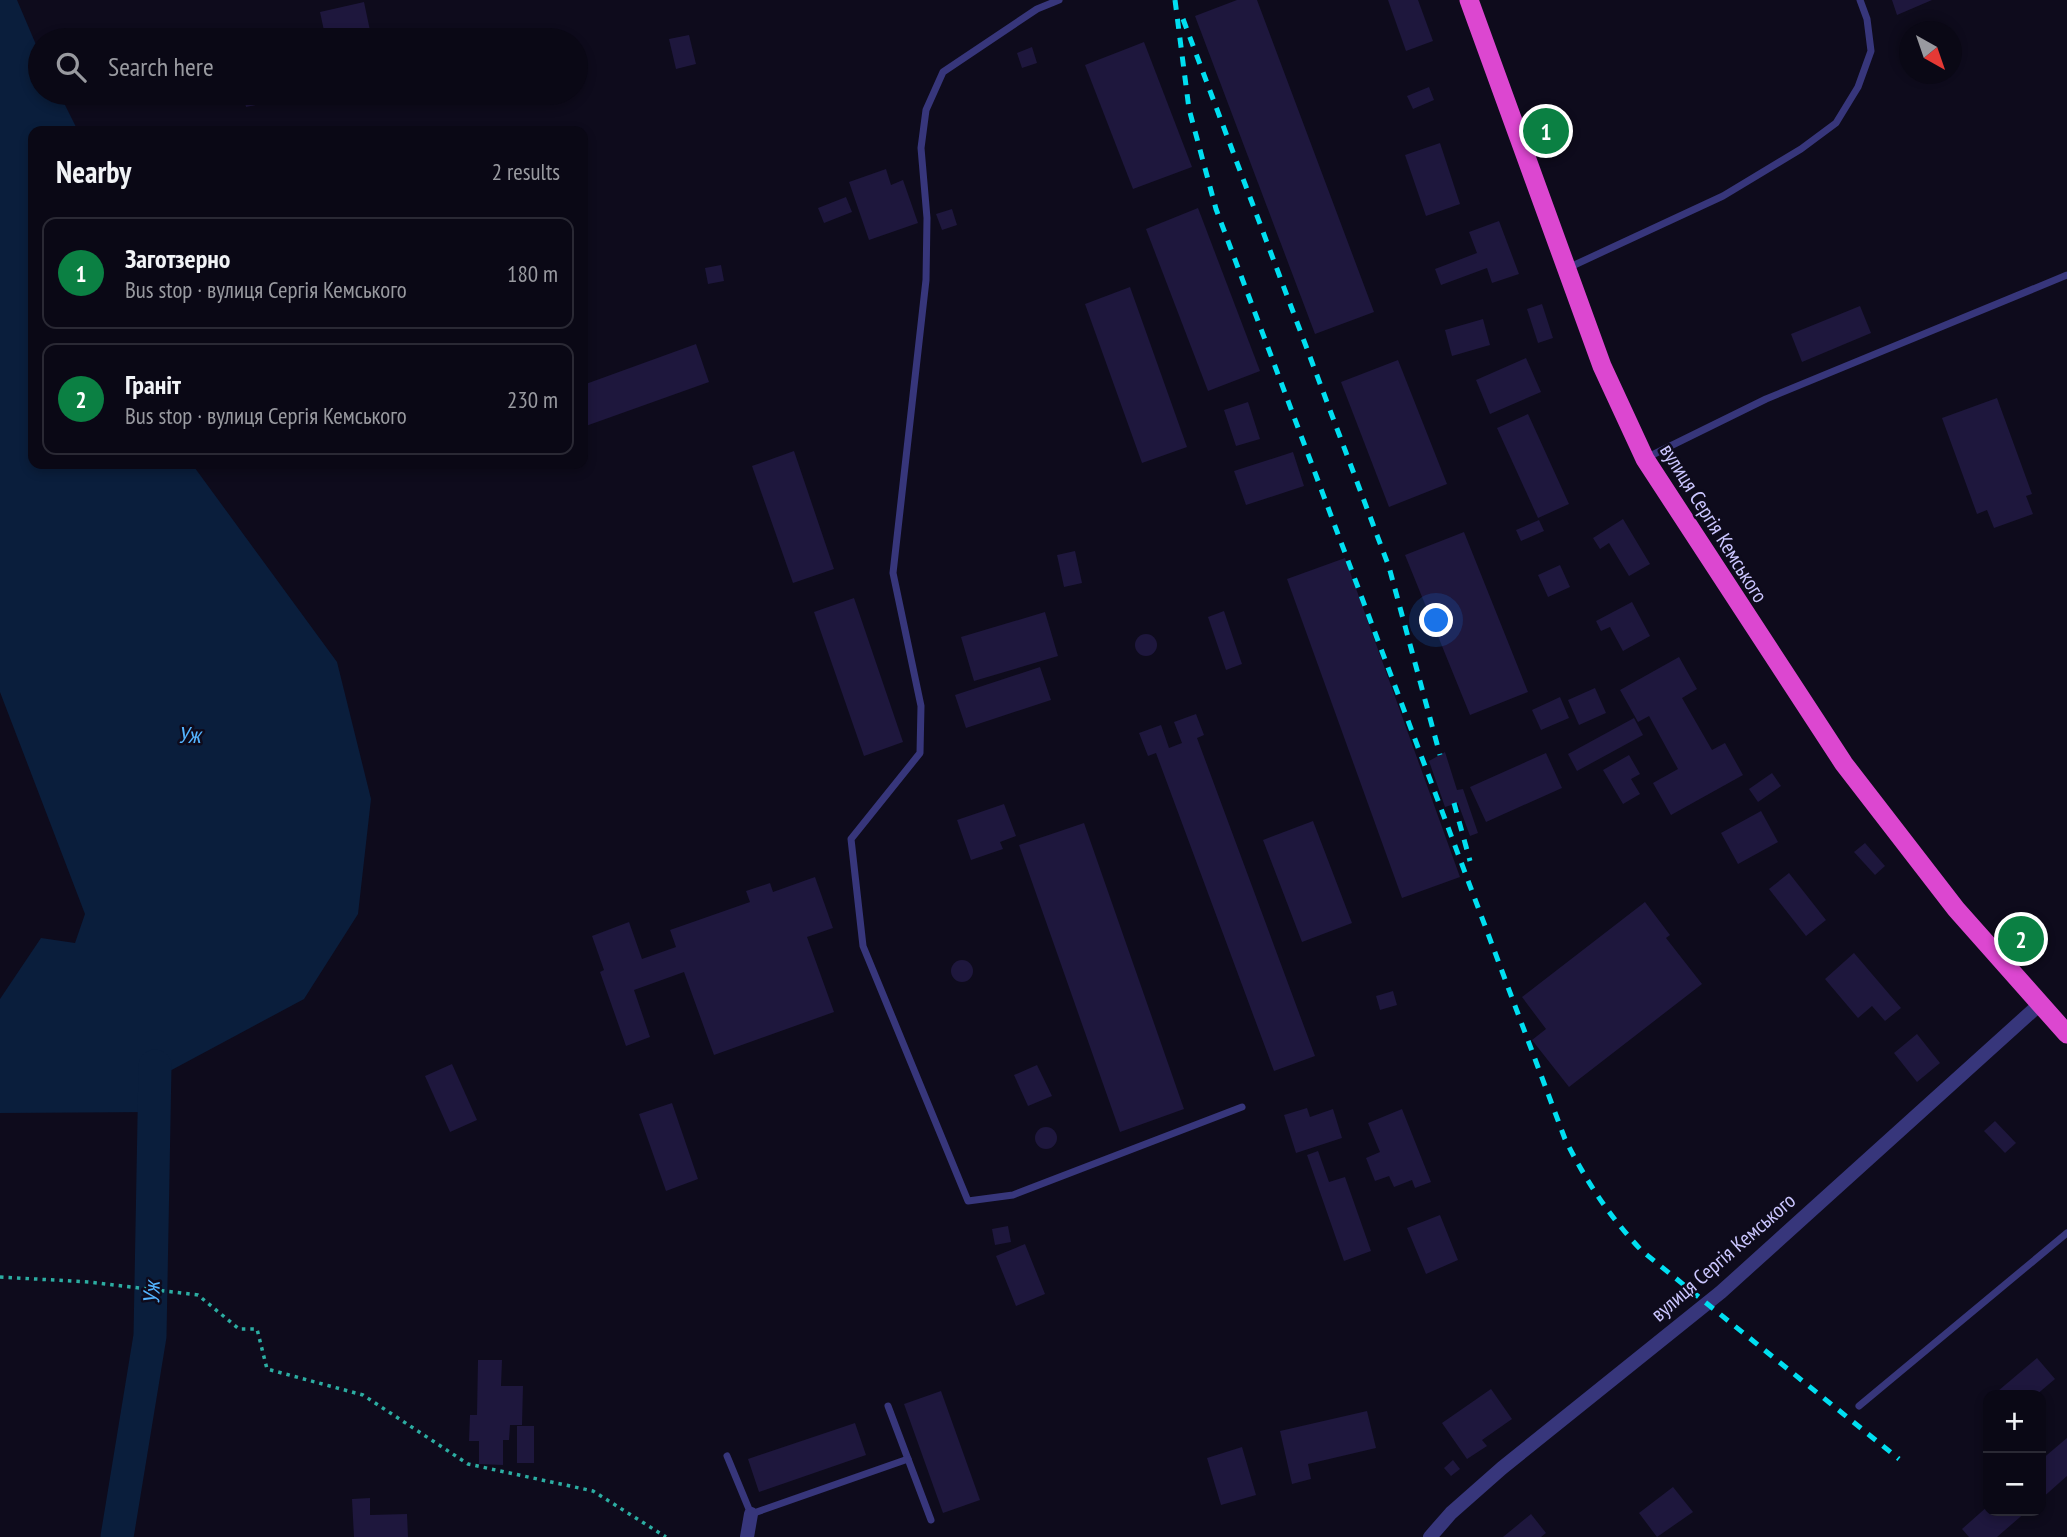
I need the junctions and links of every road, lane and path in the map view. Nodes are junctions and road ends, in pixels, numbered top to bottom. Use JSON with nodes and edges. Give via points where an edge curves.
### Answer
{"nodes":[{"id":1,"x":1059,"y":0,"type":"edge"},
{"id":2,"x":1469,"y":0,"type":"edge"},
{"id":3,"x":1860,"y":0,"type":"edge"},
{"id":4,"x":1568,"y":268,"type":"junction"},
{"id":5,"x":2067,"y":275,"type":"edge"},
{"id":6,"x":1645,"y":459,"type":"junction"},
{"id":7,"x":2040,"y":1004,"type":"junction"},
{"id":8,"x":2067,"y":1034,"type":"edge"},
{"id":9,"x":1242,"y":1107,"type":"dead end"},
{"id":10,"x":2067,"y":1233,"type":"edge"},
{"id":11,"x":0,"y":1277,"type":"edge"},
{"id":12,"x":888,"y":1406,"type":"dead end"},
{"id":13,"x":1858,"y":1406,"type":"dead end"},
{"id":14,"x":727,"y":1456,"type":"dead end"},
{"id":15,"x":908,"y":1459,"type":"junction"},
{"id":16,"x":751,"y":1514,"type":"junction"},
{"id":17,"x":931,"y":1520,"type":"dead end"},
{"id":18,"x":666,"y":1537,"type":"edge"},
{"id":19,"x":747,"y":1537,"type":"edge"},
{"id":20,"x":1430,"y":1537,"type":"edge"}],
"edges":[{"from":1,"to":9,"type":"lane","via":[[1037,9],[943,72],[926,110],[920,148],[927,218],[926,280],[893,573],[921,706],[920,753],[851,839],[863,946],[968,1201],[1013,1195]]},
{"from":2,"to":4,"type":"highway","name":"вулиця Сергія Кемського"},
{"from":3,"to":4,"type":"lane","via":[[1871,51],[1858,87],[1836,123],[1723,196]]},
{"from":4,"to":6,"type":"highway","name":"вулиця Сергія Кемського","via":[[1602,366]]},
{"from":5,"to":6,"type":"lane","via":[[1766,399]]},
{"from":6,"to":7,"type":"highway","name":"вулиця Сергія Кемського","via":[[1844,764],[1956,909]]},
{"from":7,"to":8,"type":"highway","name":"вулиця Сергія Кемського"},
{"from":7,"to":20,"type":"street","name":"вулиця Сергія Кемського","via":[[1721,1292],[1502,1468]]},
{"from":10,"to":13,"type":"lane"},
{"from":11,"to":18,"type":"path","via":[[198,1295],[239,1329],[257,1329],[267,1369],[363,1395],[468,1464],[593,1491]]},
{"from":12,"to":15,"type":"lane"},
{"from":14,"to":16,"type":"lane"},
{"from":15,"to":16,"type":"lane"},
{"from":15,"to":17,"type":"lane"},
{"from":16,"to":19,"type":"street"}]}
